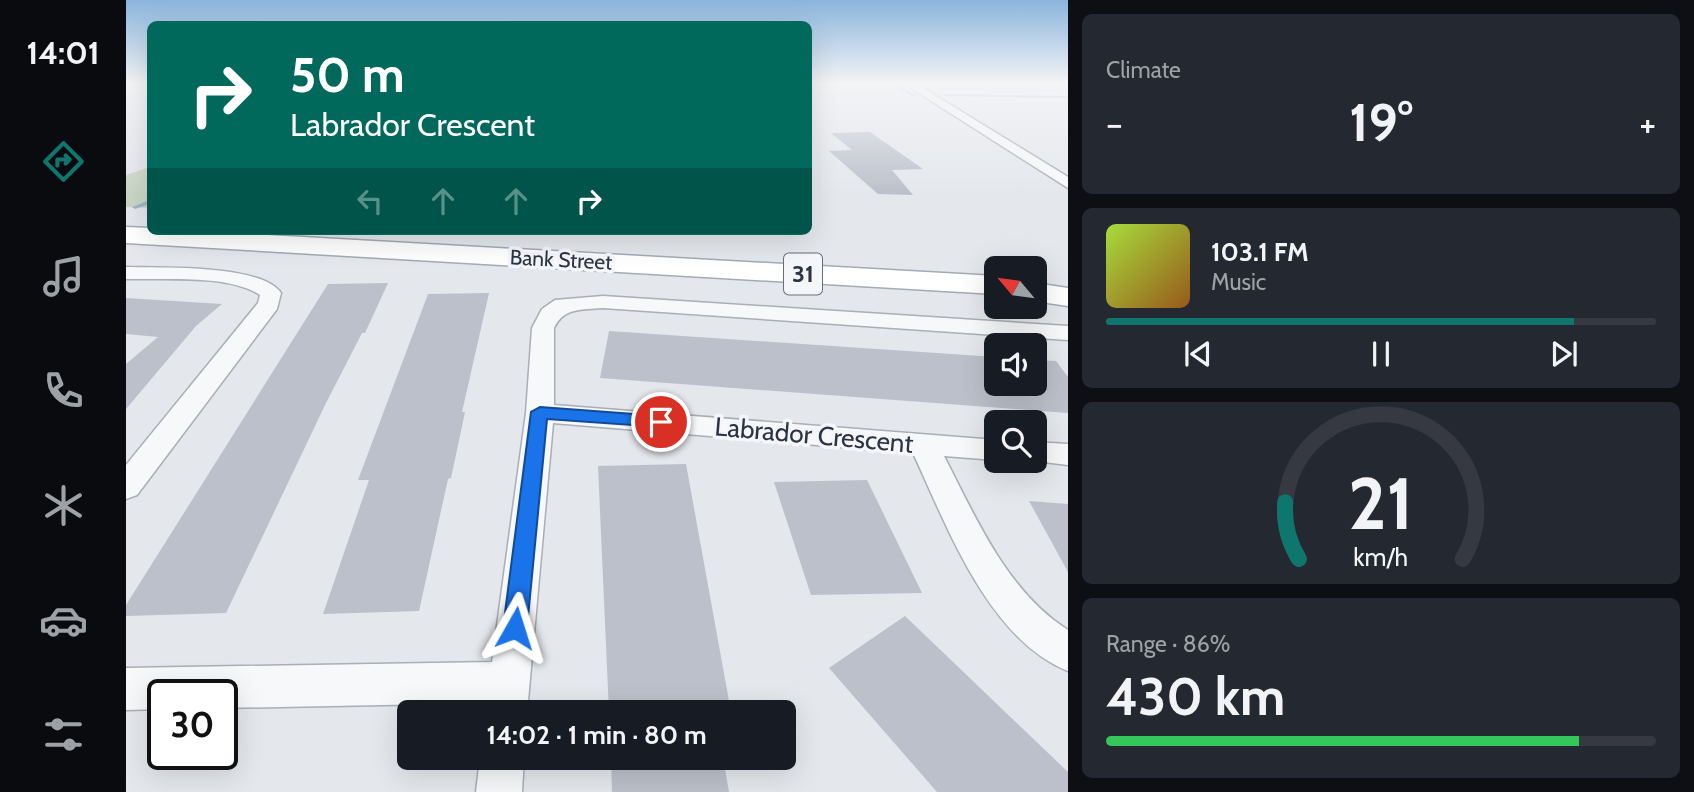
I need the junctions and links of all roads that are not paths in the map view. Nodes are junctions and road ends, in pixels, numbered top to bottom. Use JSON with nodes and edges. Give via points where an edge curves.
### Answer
{"nodes":[{"id":1,"x":967,"y":120,"type":"edge"},
{"id":2,"x":1068,"y":184,"type":"edge"},
{"id":3,"x":126,"y":223,"type":"edge"},
{"id":4,"x":147,"y":224,"type":"edge"},
{"id":5,"x":126,"y":235,"type":"edge"},
{"id":6,"x":361,"y":235,"type":"edge"},
{"id":7,"x":984,"y":267,"type":"edge"},
{"id":8,"x":1047,"y":270,"type":"edge"},
{"id":9,"x":1068,"y":271,"type":"edge"},
{"id":10,"x":126,"y":273,"type":"edge"},
{"id":11,"x":984,"y":284,"type":"edge"},
{"id":12,"x":1047,"y":289,"type":"edge"},
{"id":13,"x":1068,"y":289,"type":"edge"},
{"id":14,"x":1047,"y":292,"type":"edge"},
{"id":15,"x":1068,"y":298,"type":"edge"},
{"id":16,"x":1068,"y":333,"type":"edge"},
{"id":17,"x":540,"y":412,"type":"junction"},
{"id":18,"x":922,"y":444,"type":"junction"},
{"id":19,"x":984,"y":449,"type":"edge"},
{"id":20,"x":1047,"y":453,"type":"edge"},
{"id":21,"x":1068,"y":455,"type":"edge"},
{"id":22,"x":126,"y":487,"type":"edge"},
{"id":23,"x":1068,"y":652,"type":"edge"},
{"id":24,"x":126,"y":689,"type":"edge"},
{"id":25,"x":507,"y":697,"type":"edge"},
{"id":26,"x":501,"y":770,"type":"edge"},
{"id":27,"x":499,"y":792,"type":"edge"}],
"edges":[{"from":1,"to":2,"type":"street"},
{"from":3,"to":4,"type":"main road"},
{"from":5,"to":11,"type":"main road","name":"Bank Street","number":"31"},
{"from":6,"to":7,"type":"main road","name":"Bank Street","number":"31"},
{"from":8,"to":9,"type":"main road"},
{"from":10,"to":22,"type":"street","via":[[240,279],[271,293],[269,304]]},
{"from":12,"to":13,"type":"main road"},
{"from":14,"to":15,"type":"main road"},
{"from":16,"to":17,"type":"street","via":[[581,302],[563,305],[550,314],[543,328]]},
{"from":17,"to":18,"type":"street","name":"Labrador Crescent"},
{"from":17,"to":25,"type":"street"},
{"from":18,"to":19,"type":"street","name":"Labrador Crescent"},
{"from":18,"to":23,"type":"street","via":[[1011,604],[1048,642]]},
{"from":20,"to":21,"type":"street"},
{"from":24,"to":25,"type":"street"},
{"from":26,"to":27,"type":"street"}]}
